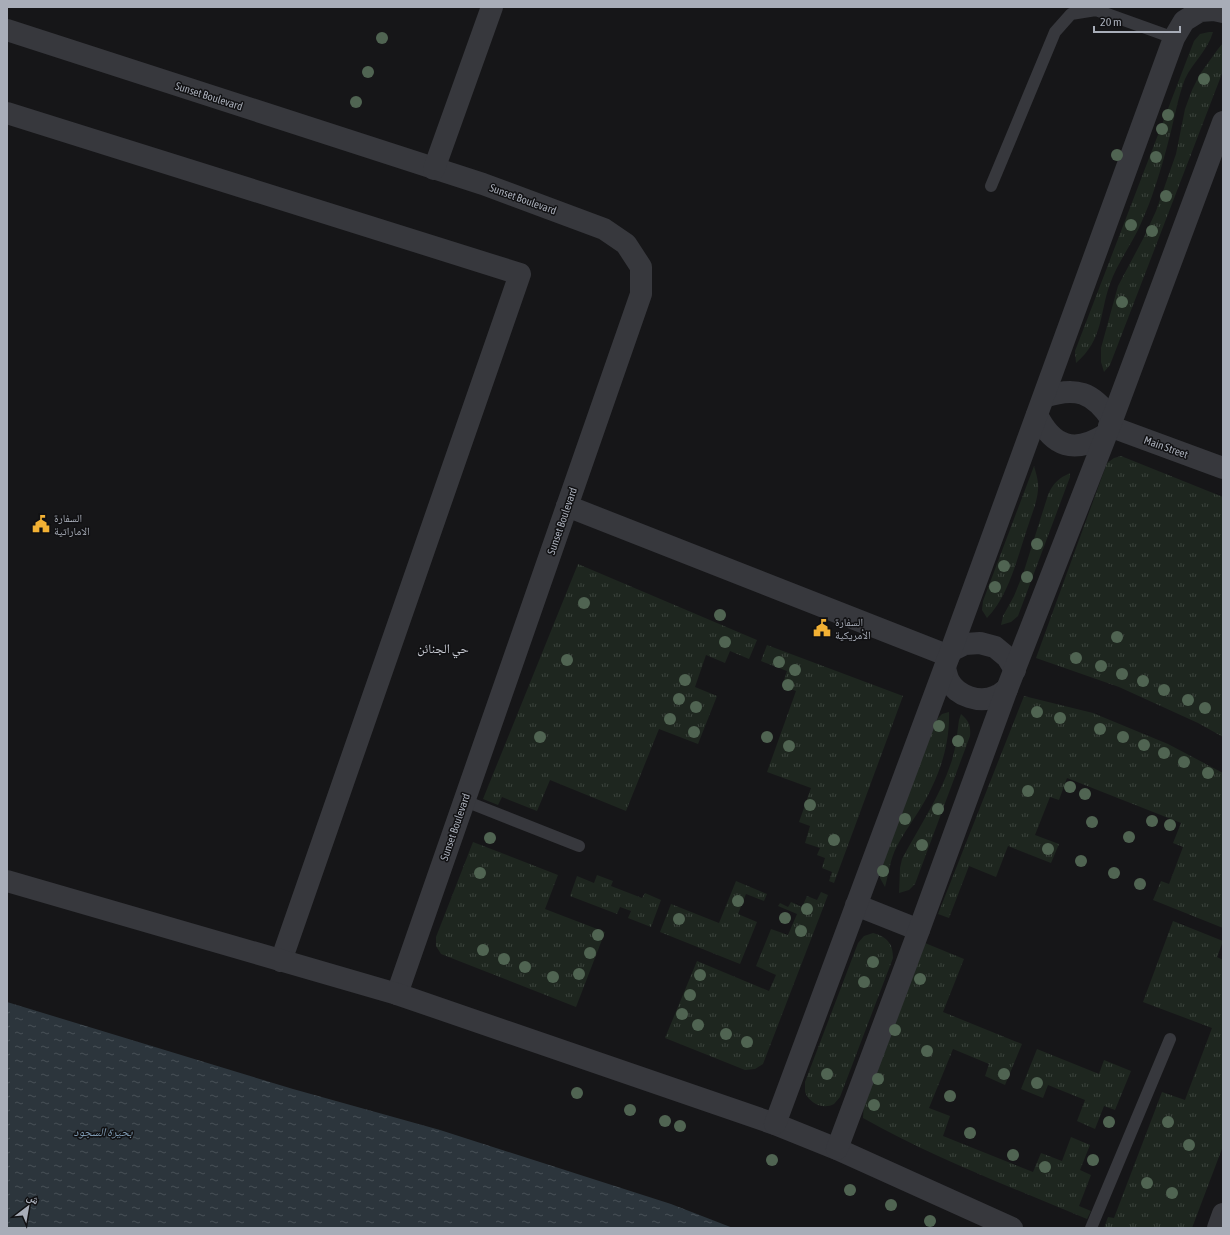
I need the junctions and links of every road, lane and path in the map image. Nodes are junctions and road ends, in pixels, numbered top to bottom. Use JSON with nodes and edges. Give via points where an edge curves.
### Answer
{"nodes":[{"id":1,"x":492,"y":7,"type":"edge"},
{"id":2,"x":1223,"y":12,"type":"edge"},
{"id":3,"x":7,"y":30,"type":"edge"},
{"id":4,"x":1174,"y":38,"type":"junction"},
{"id":5,"x":7,"y":113,"type":"edge"},
{"id":6,"x":1223,"y":122,"type":"edge"},
{"id":7,"x":434,"y":169,"type":"junction"},
{"id":8,"x":991,"y":186,"type":"dead end"},
{"id":9,"x":1041,"y":406,"type":"junction"},
{"id":10,"x":1108,"y":427,"type":"junction"},
{"id":11,"x":1223,"y":468,"type":"edge"},
{"id":12,"x":567,"y":506,"type":"junction"},
{"id":13,"x":948,"y":658,"type":"junction"},
{"id":14,"x":1011,"y":679,"type":"junction"},
{"id":15,"x":465,"y":800,"type":"junction"},
{"id":16,"x":580,"y":846,"type":"dead end"},
{"id":17,"x":7,"y":881,"type":"edge"},
{"id":18,"x":856,"y":905,"type":"junction"},
{"id":19,"x":919,"y":930,"type":"junction"},
{"id":20,"x":281,"y":961,"type":"junction"},
{"id":21,"x":397,"y":994,"type":"junction"},
{"id":22,"x":1170,"y":1039,"type":"dead end"},
{"id":23,"x":775,"y":1124,"type":"junction"},
{"id":24,"x":837,"y":1150,"type":"junction"},
{"id":25,"x":1223,"y":1214,"type":"edge"},
{"id":26,"x":1012,"y":1228,"type":"edge"},
{"id":27,"x":1091,"y":1228,"type":"edge"},
{"id":28,"x":1218,"y":1228,"type":"edge"}],
"edges":[{"from":1,"to":7,"type":"street"},
{"from":2,"to":4,"type":"street","via":[[1200,11],[1184,21]]},
{"from":3,"to":7,"type":"street","name":"Sunset Boulevard"},
{"from":4,"to":8,"type":"lane","via":[[1096,10],[1072,14],[1055,32]]},
{"from":4,"to":9,"type":"street"},
{"from":5,"to":20,"type":"street","via":[[520,274]]},
{"from":6,"to":10,"type":"street"},
{"from":7,"to":12,"type":"street","name":"Sunset Boulevard","via":[[483,184],[604,229],[626,244],[641,267],[642,294]]},
{"from":9,"to":10,"type":"street","via":[[1058,392],[1075,392],[1090,397],[1103,408]]},
{"from":9,"to":10,"type":"street","via":[[1043,426],[1052,438],[1065,444],[1080,446],[1094,442]]},
{"from":9,"to":13,"type":"street"},
{"from":10,"to":11,"type":"street","name":"Main Street"},
{"from":10,"to":14,"type":"street"},
{"from":12,"to":13,"type":"street"},
{"from":12,"to":15,"type":"street","name":"Sunset Boulevard"},
{"from":13,"to":14,"type":"street","via":[[965,644],[980,643],[995,647],[1007,657]]},
{"from":13,"to":14,"type":"street","via":[[949,681],[957,691],[969,698],[983,700],[996,697]]},
{"from":13,"to":18,"type":"street"},
{"from":14,"to":19,"type":"street"},
{"from":15,"to":16,"type":"lane"},
{"from":15,"to":21,"type":"street","name":"Sunset Boulevard"},
{"from":17,"to":20,"type":"street"},
{"from":18,"to":19,"type":"street"},
{"from":18,"to":23,"type":"street"},
{"from":19,"to":24,"type":"street"},
{"from":20,"to":21,"type":"street"},
{"from":21,"to":23,"type":"street"},
{"from":22,"to":27,"type":"lane"},
{"from":23,"to":24,"type":"street"},
{"from":24,"to":26,"type":"street"},
{"from":25,"to":28,"type":"street"}]}
